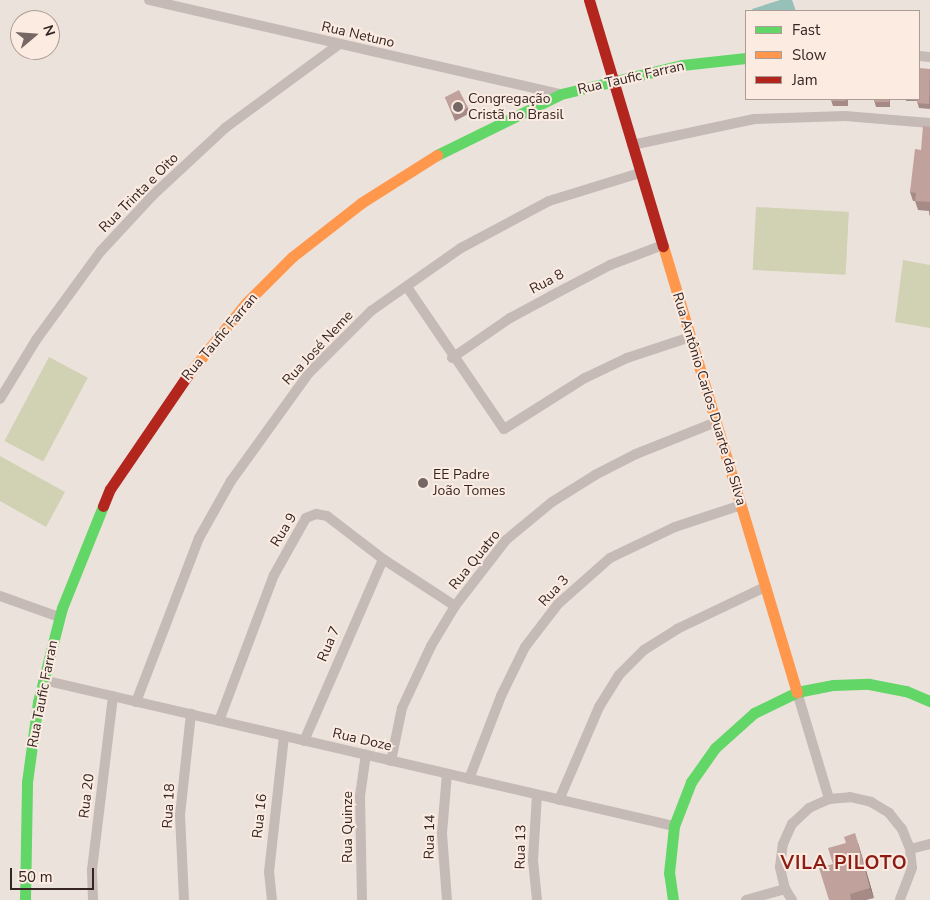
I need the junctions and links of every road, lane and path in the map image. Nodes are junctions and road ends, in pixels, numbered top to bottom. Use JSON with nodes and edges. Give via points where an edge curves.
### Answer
{"nodes":[{"id":1,"x":149,"y":0,"type":"edge"},
{"id":2,"x":589,"y":0,"type":"edge"},
{"id":3,"x":338,"y":44,"type":"junction"},
{"id":4,"x":745,"y":58,"type":"edge"},
{"id":5,"x":614,"y":82,"type":"junction"},
{"id":6,"x":561,"y":94,"type":"junction"},
{"id":7,"x":930,"y":123,"type":"edge"},
{"id":8,"x":632,"y":145,"type":"junction"},
{"id":9,"x":640,"y":173,"type":"junction"},
{"id":10,"x":663,"y":245,"type":"junction"},
{"id":11,"x":407,"y":286,"type":"junction"},
{"id":12,"x":690,"y":337,"type":"junction"},
{"id":13,"x":452,"y":358,"type":"junction"},
{"id":14,"x":0,"y":399,"type":"edge"},
{"id":15,"x":716,"y":422,"type":"junction"},
{"id":16,"x":741,"y":504,"type":"junction"},
{"id":17,"x":383,"y":559,"type":"junction"},
{"id":18,"x":765,"y":587,"type":"junction"},
{"id":19,"x":0,"y":596,"type":"edge"},
{"id":20,"x":455,"y":606,"type":"junction"},
{"id":21,"x":59,"y":617,"type":"junction"},
{"id":22,"x":42,"y":680,"type":"junction"},
{"id":23,"x":796,"y":692,"type":"junction"},
{"id":24,"x":112,"y":696,"type":"junction"},
{"id":25,"x":930,"y":701,"type":"edge"},
{"id":26,"x":136,"y":702,"type":"junction"},
{"id":27,"x":191,"y":714,"type":"junction"},
{"id":28,"x":219,"y":721,"type":"junction"},
{"id":29,"x":284,"y":736,"type":"junction"},
{"id":30,"x":304,"y":741,"type":"junction"},
{"id":31,"x":366,"y":754,"type":"junction"},
{"id":32,"x":391,"y":761,"type":"junction"},
{"id":33,"x":447,"y":774,"type":"junction"},
{"id":34,"x":469,"y":779,"type":"junction"},
{"id":35,"x":537,"y":794,"type":"junction"},
{"id":36,"x":829,"y":799,"type":"junction"},
{"id":37,"x":559,"y":800,"type":"junction"},
{"id":38,"x":674,"y":826,"type":"junction"},
{"id":39,"x":930,"y":844,"type":"edge"},
{"id":40,"x":910,"y":849,"type":"junction"},
{"id":41,"x":785,"y":889,"type":"junction"},
{"id":42,"x":25,"y":900,"type":"edge"},
{"id":43,"x":93,"y":900,"type":"edge"},
{"id":44,"x":184,"y":900,"type":"edge"},
{"id":45,"x":272,"y":900,"type":"edge"},
{"id":46,"x":362,"y":900,"type":"edge"},
{"id":47,"x":447,"y":900,"type":"edge"},
{"id":48,"x":537,"y":900,"type":"edge"},
{"id":49,"x":673,"y":900,"type":"edge"},
{"id":50,"x":746,"y":900,"type":"edge"},
{"id":51,"x":792,"y":900,"type":"edge"},
{"id":52,"x":900,"y":900,"type":"edge"}],
"edges":[{"from":1,"to":3,"type":"street","name":"Rua Netuno"},
{"from":2,"to":5,"type":"street","name":"Rua Antônio Carlos Duarte da Silva"},
{"from":3,"to":6,"type":"street","name":"Rua Netuno"},
{"from":3,"to":14,"type":"street","name":"Rua Trinta e Oito","via":[[225,128],[153,195],[101,251],[36,340]]},
{"from":4,"to":5,"type":"street","name":"Rua Taufic Farran","via":[[682,65]]},
{"from":5,"to":6,"type":"street","name":"Rua Taufic Farran"},
{"from":5,"to":8,"type":"street","name":"Rua Antônio Carlos Duarte da Silva"},
{"from":6,"to":21,"type":"street","name":"Rua Taufic Farran","via":[[422,162],[361,203],[292,257],[246,303],[200,358],[110,489]]},
{"from":7,"to":8,"type":"street","via":[[845,116],[754,119]]},
{"from":8,"to":9,"type":"street","name":"Rua Antônio Carlos Duarte da Silva"},
{"from":9,"to":10,"type":"street","name":"Rua Antônio Carlos Duarte da Silva"},
{"from":9,"to":11,"type":"street","name":"Rua José Neme","via":[[549,201],[461,248]]},
{"from":10,"to":12,"type":"street","name":"Rua Antônio Carlos Duarte da Silva"},
{"from":10,"to":13,"type":"street","name":"Rua 8","via":[[610,265],[551,296],[510,318]]},
{"from":11,"to":13,"type":"street"},
{"from":11,"to":26,"type":"street","name":"Rua José Neme","via":[[371,311],[309,373],[231,481],[199,538]]},
{"from":12,"to":13,"type":"street","via":[[628,358],[584,378],[504,430]]},
{"from":12,"to":15,"type":"street","name":"Rua Antônio Carlos Duarte da Silva"},
{"from":15,"to":16,"type":"street","name":"Rua Antônio Carlos Duarte da Silva"},
{"from":15,"to":20,"type":"street","name":"Rua Quatro","via":[[636,454],[552,502],[506,540]]},
{"from":16,"to":18,"type":"street","name":"Rua Antônio Carlos Duarte da Silva"},
{"from":16,"to":34,"type":"street","name":"Rua 3","via":[[675,527],[610,558],[558,604],[525,647],[501,696]]},
{"from":17,"to":20,"type":"street","name":"Rua 9"},
{"from":17,"to":28,"type":"street","name":"Rua 9","via":[[327,516],[316,514],[306,518],[274,575]]},
{"from":17,"to":30,"type":"street","name":"Rua 7"},
{"from":18,"to":23,"type":"street","name":"Rua Antônio Carlos Duarte da Silva"},
{"from":18,"to":37,"type":"street","via":[[677,629],[644,650],[619,675],[595,715]]},
{"from":19,"to":21,"type":"street"},
{"from":20,"to":32,"type":"street","name":"Rua Quatro","via":[[402,708]]},
{"from":21,"to":22,"type":"street","name":"Rua Taufic Farran"},
{"from":22,"to":24,"type":"street","name":"Rua Doze"},
{"from":22,"to":42,"type":"street","name":"Rua Taufic Farran","via":[[27,782]]},
{"from":23,"to":25,"type":"street","via":[[833,684],[870,684],[906,691]]},
{"from":23,"to":36,"type":"street","name":"Rua Antônio Carlos Duarte da Silva"},
{"from":23,"to":38,"type":"street","via":[[754,713],[714,748],[691,782]]},
{"from":24,"to":26,"type":"street","name":"Rua Doze"},
{"from":24,"to":43,"type":"street","name":"Rua 20","via":[[92,870]]},
{"from":26,"to":27,"type":"street","name":"Rua Doze"},
{"from":27,"to":28,"type":"street","name":"Rua Doze"},
{"from":27,"to":44,"type":"street","name":"Rua 18","via":[[180,815]]},
{"from":28,"to":29,"type":"street","name":"Rua Doze"},
{"from":29,"to":30,"type":"street","name":"Rua Doze"},
{"from":29,"to":45,"type":"street","name":"Rua 16","via":[[269,872]]},
{"from":30,"to":31,"type":"street","name":"Rua Doze"},
{"from":31,"to":32,"type":"street","name":"Rua Doze"},
{"from":31,"to":46,"type":"street","name":"Rua Quinze","via":[[360,796]]},
{"from":32,"to":33,"type":"street","name":"Rua Doze"},
{"from":33,"to":34,"type":"street","name":"Rua Doze"},
{"from":33,"to":47,"type":"street","name":"Rua 14","via":[[442,833]]},
{"from":34,"to":35,"type":"street","name":"Rua Doze"},
{"from":35,"to":37,"type":"street","name":"Rua Doze"},
{"from":35,"to":48,"type":"street","name":"Rua 13","via":[[533,860]]},
{"from":36,"to":40,"type":"street","via":[[850,797],[871,802],[889,813],[902,829]]},
{"from":36,"to":41,"type":"street","via":[[808,808],[782,844],[780,867]]},
{"from":37,"to":38,"type":"street","name":"Rua Doze"},
{"from":38,"to":49,"type":"street","via":[[669,873]]},
{"from":39,"to":40,"type":"street"},
{"from":40,"to":52,"type":"street","via":[[912,868]]},
{"from":41,"to":50,"type":"street"},
{"from":41,"to":51,"type":"street"}]}
